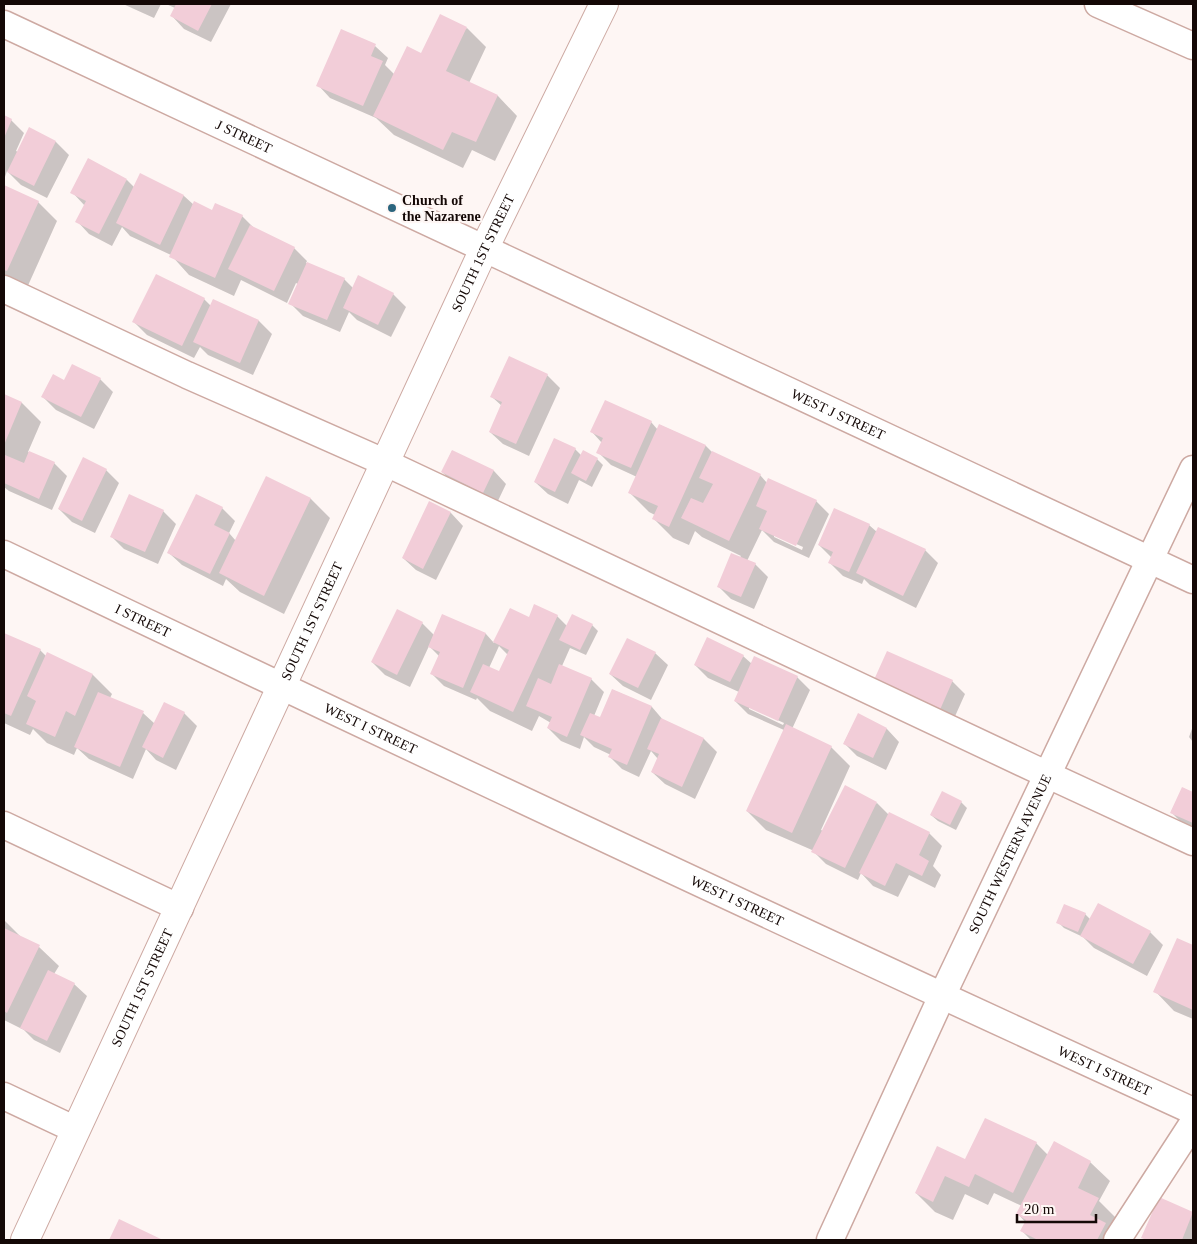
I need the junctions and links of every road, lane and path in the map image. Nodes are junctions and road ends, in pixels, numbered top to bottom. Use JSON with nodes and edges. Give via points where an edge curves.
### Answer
{"nodes":[{"id":1,"x":604,"y":4,"type":"edge"},
{"id":2,"x":1098,"y":4,"type":"edge"},
{"id":3,"x":4,"y":24,"type":"edge"},
{"id":4,"x":1193,"y":46,"type":"edge"},
{"id":5,"x":484,"y":249,"type":"junction"},
{"id":6,"x":4,"y":289,"type":"edge"},
{"id":7,"x":386,"y":463,"type":"junction"},
{"id":8,"x":1193,"y":469,"type":"edge"},
{"id":9,"x":4,"y":554,"type":"edge"},
{"id":10,"x":1150,"y":560,"type":"junction"},
{"id":11,"x":1193,"y":580,"type":"edge"},
{"id":12,"x":282,"y":688,"type":"junction"},
{"id":13,"x":1048,"y":775,"type":"junction"},
{"id":14,"x":4,"y":825,"type":"edge"},
{"id":15,"x":1193,"y":842,"type":"edge"},
{"id":16,"x":180,"y":908,"type":"junction"},
{"id":17,"x":942,"y":996,"type":"junction"},
{"id":18,"x":4,"y":1096,"type":"edge"},
{"id":19,"x":1193,"y":1111,"type":"edge"},
{"id":20,"x":1193,"y":1123,"type":"edge"},
{"id":21,"x":76,"y":1130,"type":"junction"},
{"id":22,"x":25,"y":1240,"type":"edge"},
{"id":23,"x":830,"y":1240,"type":"edge"},
{"id":24,"x":1117,"y":1240,"type":"edge"}],
"edges":[{"from":1,"to":5,"type":"highway","name":"SOUTH 1ST STREET"},
{"from":2,"to":4,"type":"street"},
{"from":3,"to":5,"type":"street","name":"J STREET"},
{"from":5,"to":7,"type":"highway","name":"SOUTH 1ST STREET"},
{"from":5,"to":10,"type":"street","name":"WEST J STREET"},
{"from":6,"to":7,"type":"street"},
{"from":7,"to":12,"type":"highway","name":"SOUTH 1ST STREET"},
{"from":7,"to":13,"type":"street"},
{"from":8,"to":10,"type":"street","name":"SOUTH WESTERN AVENUE"},
{"from":9,"to":12,"type":"street","name":"I STREET"},
{"from":10,"to":11,"type":"street","name":"WEST J STREET"},
{"from":10,"to":13,"type":"street","name":"SOUTH WESTERN AVENUE"},
{"from":12,"to":16,"type":"highway","name":"SOUTH 1ST STREET"},
{"from":12,"to":17,"type":"street","name":"WEST I STREET"},
{"from":13,"to":15,"type":"street"},
{"from":13,"to":17,"type":"street","name":"SOUTH WESTERN AVENUE"},
{"from":14,"to":16,"type":"street"},
{"from":16,"to":21,"type":"highway","name":"SOUTH 1ST STREET"},
{"from":17,"to":19,"type":"street","name":"WEST I STREET"},
{"from":17,"to":23,"type":"street","name":"SOUTH WESTERN AVENUE"},
{"from":18,"to":21,"type":"street"},
{"from":20,"to":24,"type":"street"},
{"from":21,"to":22,"type":"highway","name":"SOUTH 1ST STREET"}]}
